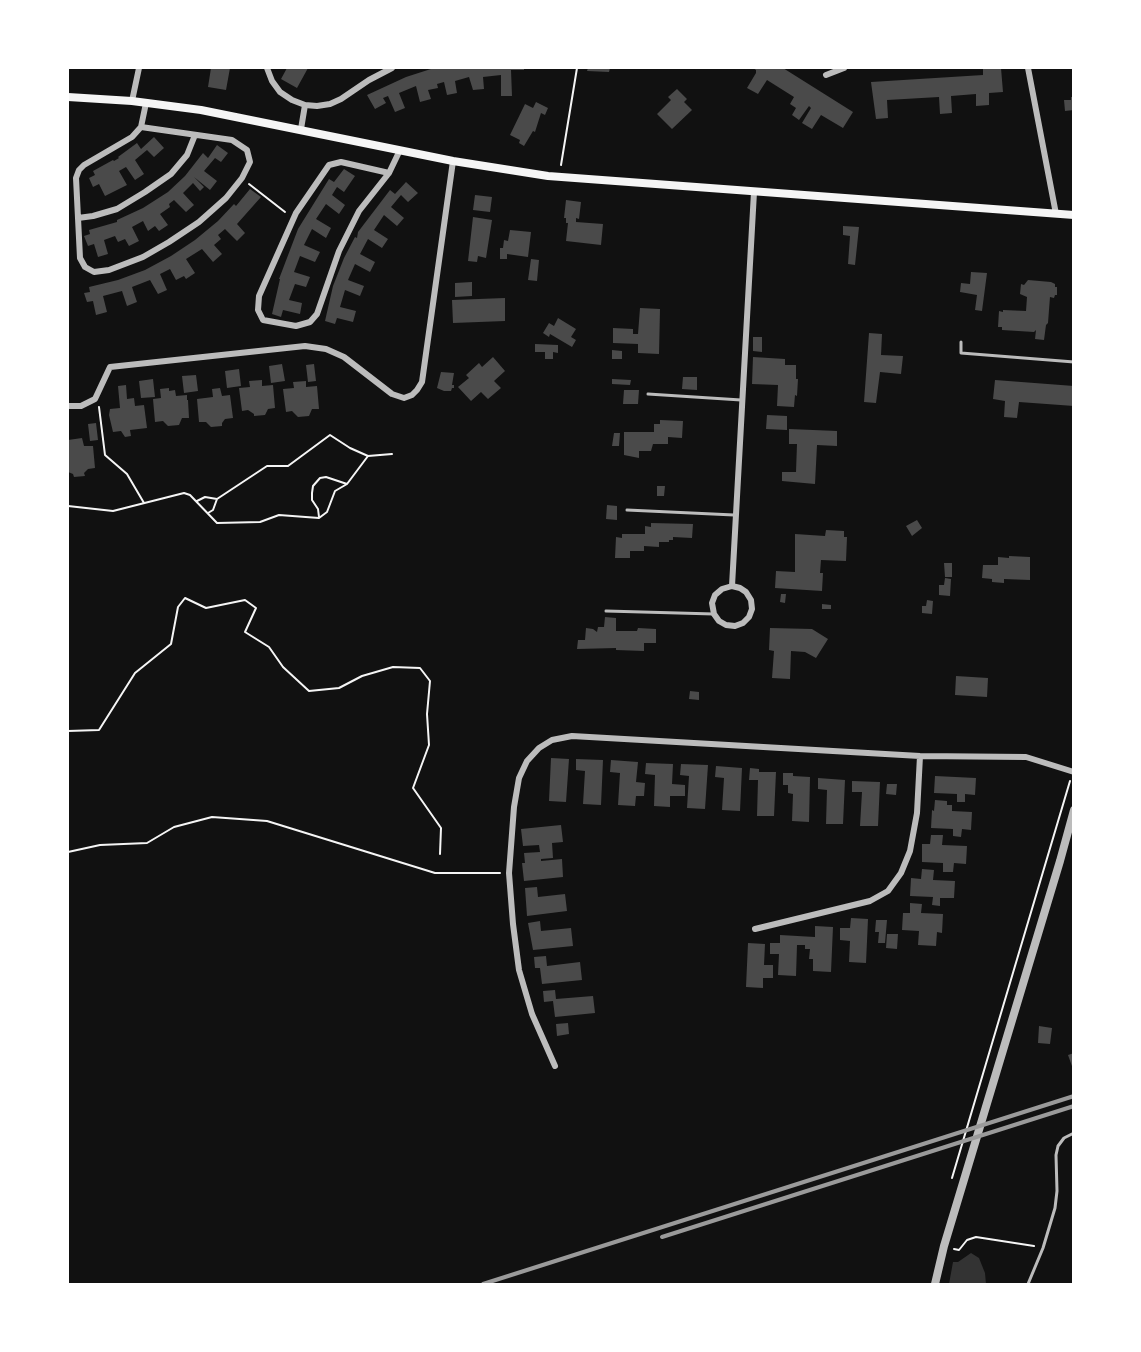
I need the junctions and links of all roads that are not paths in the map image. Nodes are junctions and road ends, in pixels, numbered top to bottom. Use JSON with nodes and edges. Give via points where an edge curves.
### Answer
{"nodes":[{"id":1,"x":139,"y":68,"type":"edge"},
{"id":2,"x":267,"y":68,"type":"edge"},
{"id":3,"x":392,"y":68,"type":"edge"},
{"id":4,"x":844,"y":68,"type":"edge"},
{"id":5,"x":1028,"y":68,"type":"edge"},
{"id":6,"x":826,"y":75,"type":"dead end"},
{"id":7,"x":68,"y":97,"type":"edge"},
{"id":8,"x":132,"y":101,"type":"junction"},
{"id":9,"x":146,"y":103,"type":"junction"},
{"id":10,"x":305,"y":105,"type":"junction"},
{"id":11,"x":141,"y":127,"type":"junction"},
{"id":12,"x":301,"y":129,"type":"junction"},
{"id":13,"x":195,"y":135,"type":"junction"},
{"id":14,"x":400,"y":150,"type":"junction"},
{"id":15,"x":453,"y":161,"type":"junction"},
{"id":16,"x":389,"y":172,"type":"junction"},
{"id":17,"x":754,"y":192,"type":"junction"},
{"id":18,"x":1056,"y":214,"type":"junction"},
{"id":19,"x":1074,"y":215,"type":"edge"},
{"id":20,"x":78,"y":218,"type":"junction"},
{"id":21,"x":961,"y":342,"type":"dead end"},
{"id":22,"x":1074,"y":362,"type":"edge"},
{"id":23,"x":648,"y":394,"type":"dead end"},
{"id":24,"x":742,"y":400,"type":"junction"},
{"id":25,"x":68,"y":406,"type":"edge"},
{"id":26,"x":627,"y":510,"type":"dead end"},
{"id":27,"x":736,"y":515,"type":"junction"},
{"id":28,"x":732,"y":586,"type":"junction"},
{"id":29,"x":606,"y":611,"type":"dead end"},
{"id":30,"x":714,"y":614,"type":"junction"},
{"id":31,"x":920,"y":756,"type":"junction"},
{"id":32,"x":1074,"y":772,"type":"edge"},
{"id":33,"x":1074,"y":810,"type":"edge"},
{"id":34,"x":755,"y":929,"type":"dead end"},
{"id":35,"x":555,"y":1066,"type":"dead end"},
{"id":36,"x":1074,"y":1133,"type":"edge"},
{"id":37,"x":935,"y":1284,"type":"edge"},
{"id":38,"x":1028,"y":1284,"type":"edge"}],
"edges":[{"from":1,"to":8,"type":"street"},
{"from":2,"to":10,"type":"street","via":[[280,92]]},
{"from":3,"to":10,"type":"street","via":[[335,102]]},
{"from":4,"to":6,"type":"street"},
{"from":5,"to":18,"type":"street"},
{"from":7,"to":8,"type":"main road"},
{"from":8,"to":9,"type":"main road"},
{"from":9,"to":11,"type":"street"},
{"from":9,"to":12,"type":"main road"},
{"from":10,"to":12,"type":"street"},
{"from":11,"to":13,"type":"street"},
{"from":11,"to":20,"type":"street","via":[[79,170]]},
{"from":12,"to":14,"type":"main road"},
{"from":13,"to":20,"type":"street","via":[[187,155],[171,174],[117,209]]},
{"from":13,"to":20,"type":"street","via":[[232,140],[247,150],[250,162],[226,198],[200,222],[143,257],[94,272],[80,258]]},
{"from":14,"to":15,"type":"main road"},
{"from":14,"to":16,"type":"street"},
{"from":15,"to":17,"type":"main road","via":[[559,177]]},
{"from":15,"to":25,"type":"street","via":[[422,382],[412,395],[404,398],[392,394],[344,357],[305,346],[110,367],[95,399],[81,406]]},
{"from":16,"to":16,"type":"street","via":[[359,211],[339,251],[317,314],[310,322],[296,326],[263,320],[258,310],[259,296],[294,219],[329,165],[341,162]]},
{"from":17,"to":18,"type":"main road"},
{"from":17,"to":24,"type":"street"},
{"from":18,"to":19,"type":"main road"},
{"from":21,"to":22,"type":"lane","via":[[962,353]]},
{"from":23,"to":24,"type":"lane"},
{"from":24,"to":27,"type":"street"},
{"from":26,"to":27,"type":"lane"},
{"from":27,"to":28,"type":"street"},
{"from":28,"to":30,"type":"street","via":[[715,595]]},
{"from":28,"to":30,"type":"street","via":[[746,592],[751,600],[749,616],[735,626],[726,625]]},
{"from":29,"to":30,"type":"lane"},
{"from":31,"to":32,"type":"street","via":[[1026,757]]},
{"from":31,"to":34,"type":"street","via":[[917,813],[910,850],[888,891],[870,902]]},
{"from":31,"to":35,"type":"street","via":[[572,736],[552,740],[539,748],[519,778],[509,873],[519,970],[532,1014]]},
{"from":33,"to":37,"type":"street"},
{"from":36,"to":38,"type":"lane","via":[[1058,1146],[1055,1209]]}]}
